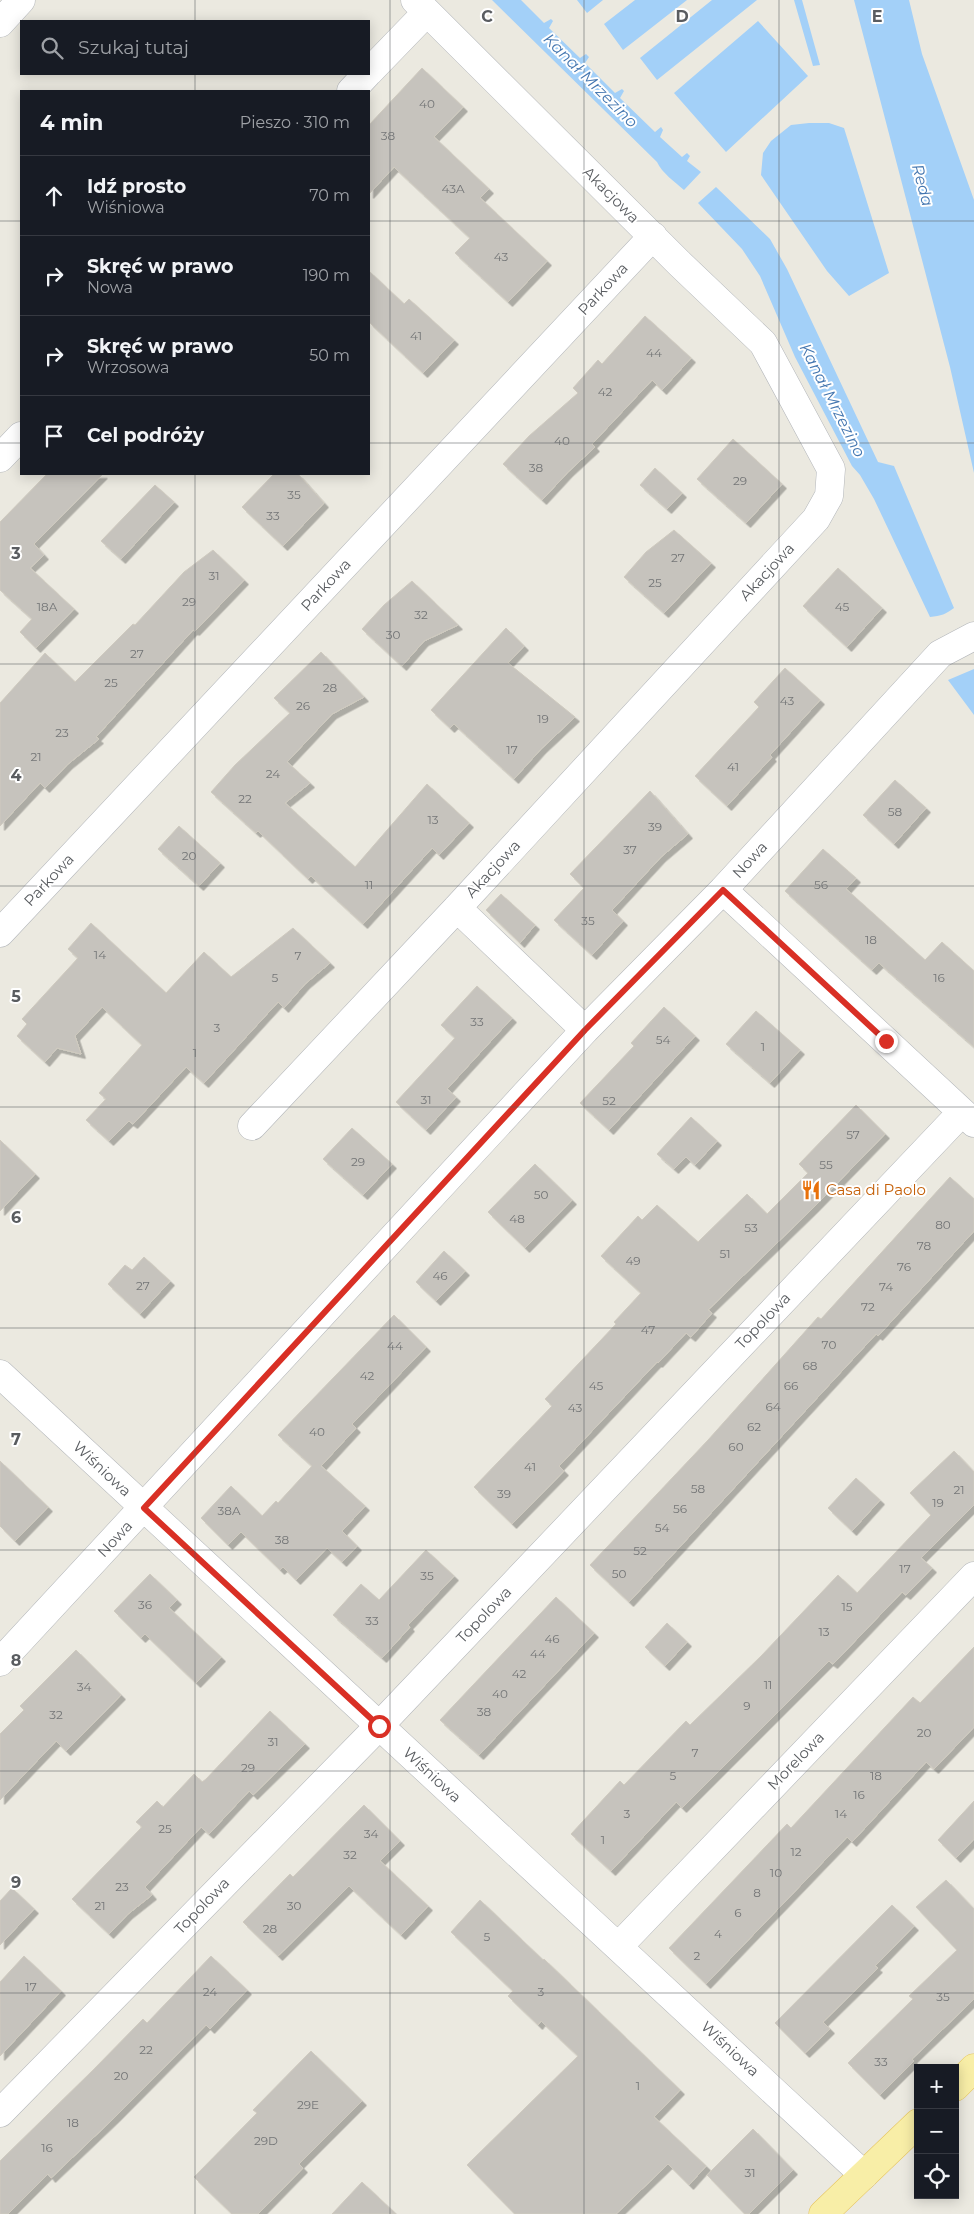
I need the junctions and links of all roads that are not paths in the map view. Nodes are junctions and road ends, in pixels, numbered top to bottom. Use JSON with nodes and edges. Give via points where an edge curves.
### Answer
{"nodes":[{"id":1,"x":22,"y":0,"type":"edge"},
{"id":2,"x":421,"y":6,"type":"edge"},
{"id":3,"x":0,"y":23,"type":"edge"},
{"id":4,"x":370,"y":70,"type":"edge"},
{"id":5,"x":366,"y":75,"type":"edge"},
{"id":6,"x":351,"y":90,"type":"edge"},
{"id":7,"x":653,"y":236,"type":"junction"},
{"id":8,"x":20,"y":437,"type":"edge"},
{"id":9,"x":0,"y":458,"type":"edge"},
{"id":10,"x":974,"y":636,"type":"edge"},
{"id":11,"x":723,"y":890,"type":"junction"},
{"id":12,"x":457,"y":908,"type":"junction"},
{"id":13,"x":0,"y":933,"type":"edge"},
{"id":14,"x":585,"y":1030,"type":"junction"},
{"id":15,"x":968,"y":1117,"type":"edge"},
{"id":16,"x":252,"y":1126,"type":"dead end"},
{"id":17,"x":0,"y":1374,"type":"edge"},
{"id":18,"x":144,"y":1508,"type":"junction"},
{"id":19,"x":974,"y":1576,"type":"edge"},
{"id":20,"x":0,"y":1662,"type":"edge"},
{"id":21,"x":379,"y":1726,"type":"junction"},
{"id":22,"x":618,"y":1947,"type":"junction"},
{"id":23,"x":974,"y":2068,"type":"edge"},
{"id":24,"x":959,"y":2082,"type":"edge"},
{"id":25,"x":0,"y":2113,"type":"edge"},
{"id":26,"x":914,"y":2127,"type":"edge"},
{"id":27,"x":864,"y":2175,"type":"junction"},
{"id":28,"x":823,"y":2214,"type":"edge"}],
"edges":[{"from":1,"to":3,"type":"street"},
{"from":2,"to":4,"type":"street"},
{"from":2,"to":7,"type":"street","name":"Akacjowa"},
{"from":5,"to":6,"type":"street"},
{"from":7,"to":12,"type":"street","name":"Akacjowa","via":[[763,343],[831,469],[829,496],[816,519]]},
{"from":7,"to":13,"type":"street","name":"Parkowa"},
{"from":8,"to":9,"type":"street"},
{"from":10,"to":11,"type":"street","name":"Nowa","via":[[940,654]]},
{"from":11,"to":14,"type":"street","name":"Nowa"},
{"from":11,"to":15,"type":"street"},
{"from":12,"to":14,"type":"street"},
{"from":12,"to":16,"type":"street","name":"Akacjowa"},
{"from":14,"to":18,"type":"street","name":"Nowa"},
{"from":15,"to":21,"type":"street","name":"Topolowa"},
{"from":17,"to":18,"type":"street","name":"Wiśniowa"},
{"from":18,"to":20,"type":"street","name":"Nowa"},
{"from":18,"to":21,"type":"street","name":"Wiśniowa"},
{"from":19,"to":22,"type":"street","name":"Morelowa"},
{"from":21,"to":22,"type":"street","name":"Wiśniowa"},
{"from":21,"to":25,"type":"street","name":"Topolowa"},
{"from":22,"to":27,"type":"street","name":"Wiśniowa"},
{"from":23,"to":24,"type":"main road"},
{"from":26,"to":27,"type":"main road"},
{"from":27,"to":28,"type":"main road"}]}
